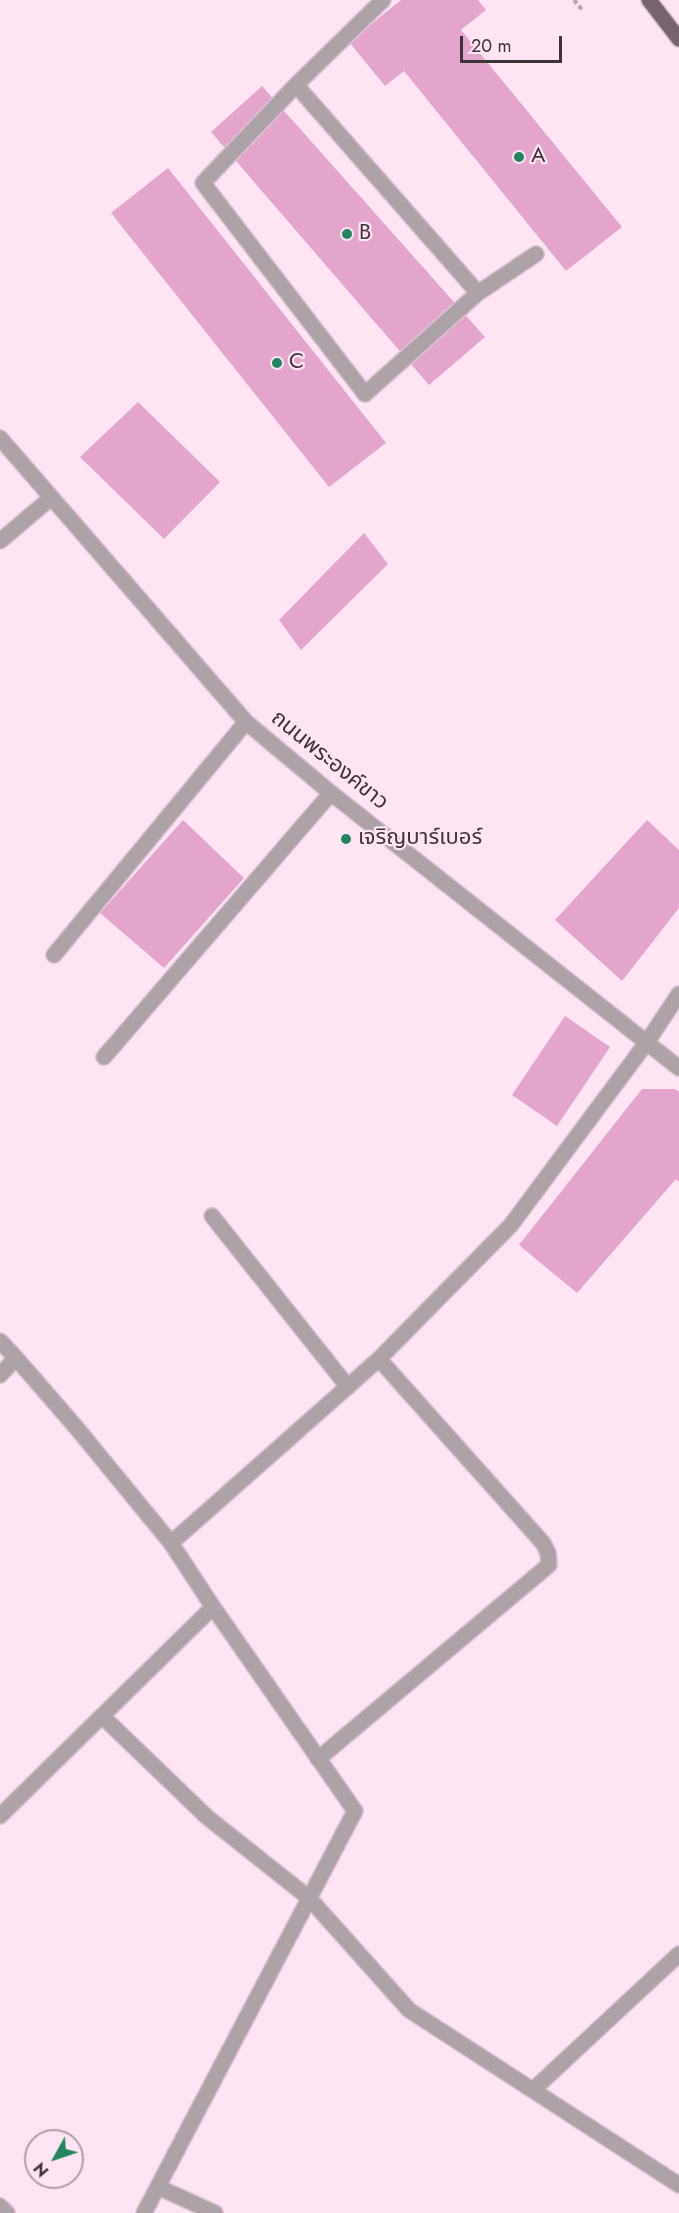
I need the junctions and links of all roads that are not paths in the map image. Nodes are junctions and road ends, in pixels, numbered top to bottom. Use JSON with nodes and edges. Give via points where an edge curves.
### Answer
{"nodes":[{"id":1,"x":383,"y":0,"type":"edge"},
{"id":2,"x":649,"y":0,"type":"edge"},
{"id":3,"x":679,"y":39,"type":"edge"},
{"id":4,"x":296,"y":85,"type":"junction"},
{"id":5,"x":536,"y":254,"type":"dead end"},
{"id":6,"x":478,"y":293,"type":"junction"},
{"id":7,"x":0,"y":438,"type":"edge"},
{"id":8,"x":51,"y":498,"type":"junction"},
{"id":9,"x":0,"y":541,"type":"edge"},
{"id":10,"x":246,"y":722,"type":"junction"},
{"id":11,"x":331,"y":793,"type":"junction"},
{"id":12,"x":54,"y":955,"type":"dead end"},
{"id":13,"x":679,"y":994,"type":"edge"},
{"id":14,"x":647,"y":1042,"type":"junction"},
{"id":15,"x":104,"y":1057,"type":"dead end"},
{"id":16,"x":679,"y":1068,"type":"edge"},
{"id":17,"x":212,"y":1216,"type":"dead end"},
{"id":18,"x":0,"y":1341,"type":"edge"},
{"id":19,"x":16,"y":1358,"type":"junction"},
{"id":20,"x":379,"y":1359,"type":"junction"},
{"id":21,"x":0,"y":1375,"type":"edge"},
{"id":22,"x":348,"y":1387,"type":"junction"},
{"id":23,"x":171,"y":1544,"type":"junction"},
{"id":24,"x":213,"y":1607,"type":"junction"},
{"id":25,"x":102,"y":1716,"type":"junction"},
{"id":26,"x":318,"y":1759,"type":"junction"},
{"id":27,"x":0,"y":1816,"type":"edge"},
{"id":28,"x":309,"y":1898,"type":"junction"},
{"id":29,"x":679,"y":1954,"type":"edge"},
{"id":30,"x":533,"y":2090,"type":"junction"},
{"id":31,"x":679,"y":2185,"type":"edge"},
{"id":32,"x":158,"y":2187,"type":"junction"},
{"id":33,"x":0,"y":2206,"type":"edge"},
{"id":34,"x":7,"y":2213,"type":"edge"},
{"id":35,"x":144,"y":2213,"type":"edge"},
{"id":36,"x":215,"y":2213,"type":"edge"}],
"edges":[{"from":1,"to":4,"type":"street"},
{"from":2,"to":3,"type":"main road"},
{"from":4,"to":6,"type":"street"},
{"from":4,"to":6,"type":"street","via":[[203,183],[365,394]]},
{"from":5,"to":6,"type":"street"},
{"from":7,"to":8,"type":"street","name":"ถนนพระองค์ขาว"},
{"from":8,"to":9,"type":"street"},
{"from":8,"to":10,"type":"street","name":"ถนนพระองค์ขาว"},
{"from":10,"to":11,"type":"street","name":"ถนนพระองค์ขาว"},
{"from":10,"to":12,"type":"street"},
{"from":11,"to":14,"type":"street","name":"ถนนพระองค์ขาว"},
{"from":11,"to":15,"type":"street"},
{"from":13,"to":14,"type":"street"},
{"from":14,"to":16,"type":"street","name":"ถนนพระองค์ขาว"},
{"from":14,"to":20,"type":"street","via":[[511,1225]]},
{"from":17,"to":22,"type":"street"},
{"from":18,"to":19,"type":"street"},
{"from":19,"to":21,"type":"street"},
{"from":19,"to":23,"type":"street"},
{"from":20,"to":22,"type":"street"},
{"from":20,"to":26,"type":"street","via":[[543,1543],[549,1565]]},
{"from":22,"to":23,"type":"street"},
{"from":23,"to":24,"type":"street"},
{"from":24,"to":25,"type":"street"},
{"from":24,"to":26,"type":"street"},
{"from":25,"to":27,"type":"street"},
{"from":25,"to":28,"type":"street","via":[[207,1817]]},
{"from":26,"to":28,"type":"street","via":[[354,1811]]},
{"from":28,"to":30,"type":"street","via":[[409,2010]]},
{"from":28,"to":32,"type":"street"},
{"from":29,"to":30,"type":"street"},
{"from":30,"to":31,"type":"street"},
{"from":32,"to":35,"type":"street"},
{"from":32,"to":36,"type":"street"},
{"from":33,"to":34,"type":"street"}]}
